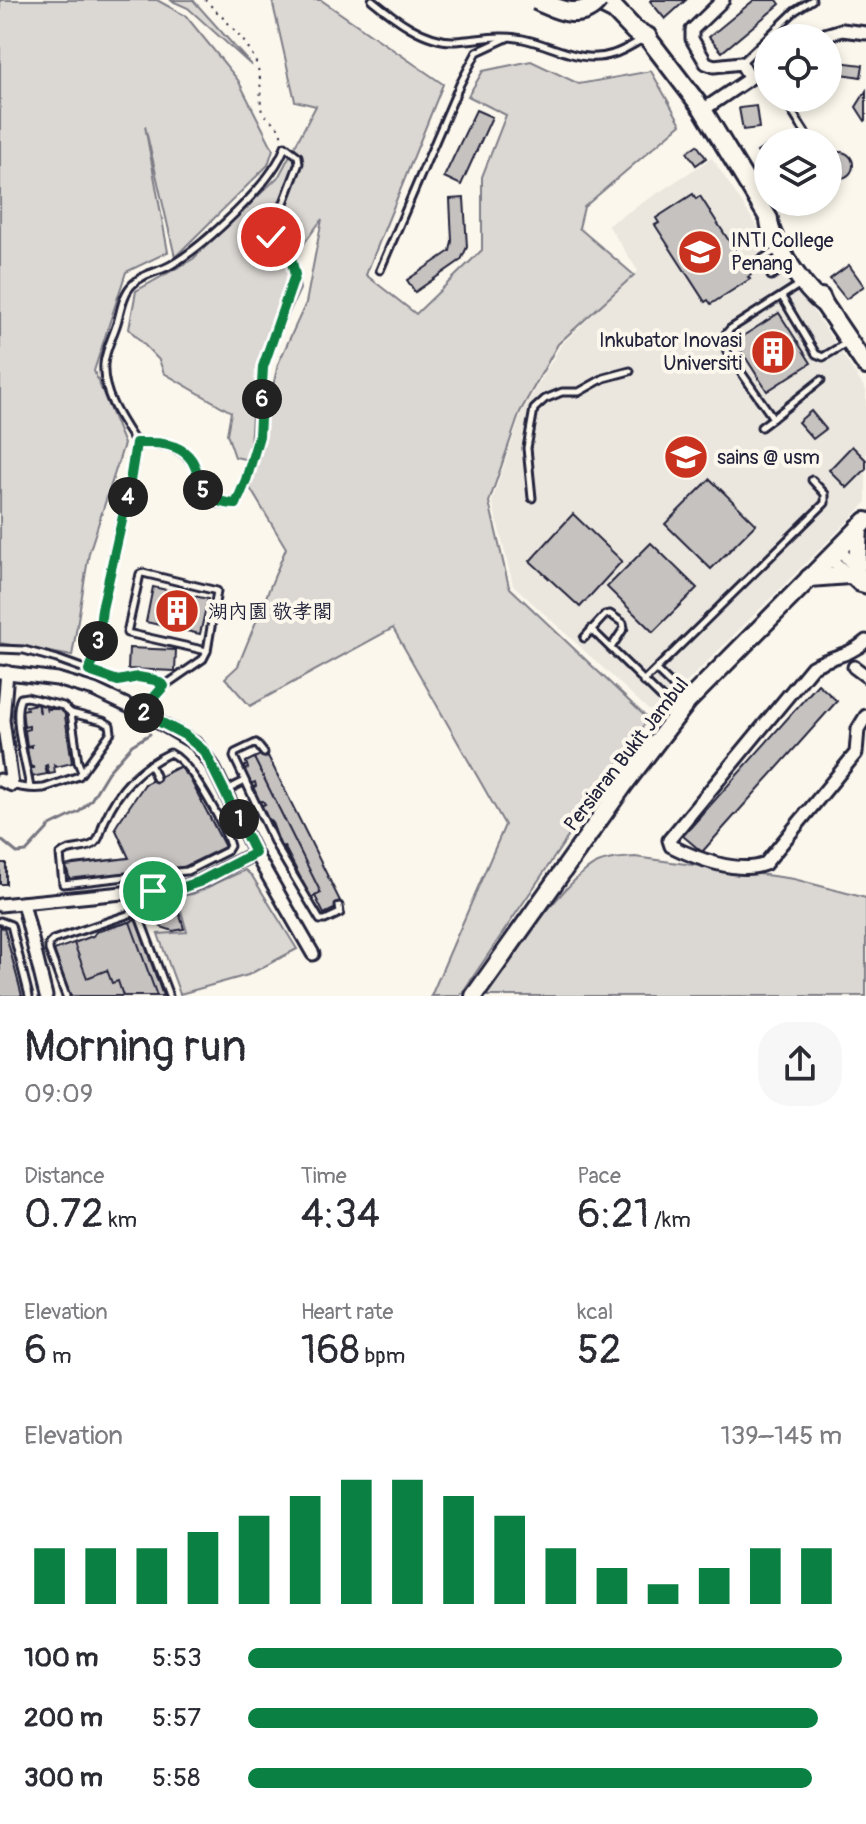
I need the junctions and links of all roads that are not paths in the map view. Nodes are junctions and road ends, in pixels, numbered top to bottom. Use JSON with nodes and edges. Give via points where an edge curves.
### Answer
{"nodes":[{"id":1,"x":372,"y":0,"type":"edge"},
{"id":2,"x":536,"y":0,"type":"edge"},
{"id":3,"x":596,"y":0,"type":"edge"},
{"id":4,"x":614,"y":0,"type":"edge"},
{"id":5,"x":723,"y":0,"type":"edge"},
{"id":6,"x":812,"y":0,"type":"edge"},
{"id":7,"x":842,"y":30,"type":"edge"},
{"id":8,"x":866,"y":33,"type":"edge"},
{"id":9,"x":647,"y":37,"type":"junction"},
{"id":10,"x":508,"y":38,"type":"junction"},
{"id":11,"x":741,"y":63,"type":"junction"},
{"id":12,"x":754,"y":76,"type":"edge"},
{"id":13,"x":750,"y":78,"type":"junction"},
{"id":14,"x":703,"y":110,"type":"junction"},
{"id":15,"x":769,"y":219,"type":"junction"},
{"id":16,"x":781,"y":247,"type":"junction"},
{"id":17,"x":760,"y":260,"type":"dead end"},
{"id":18,"x":791,"y":264,"type":"junction"},
{"id":19,"x":380,"y":270,"type":"dead end"},
{"id":20,"x":771,"y":276,"type":"dead end"},
{"id":21,"x":803,"y":282,"type":"junction"},
{"id":22,"x":782,"y":297,"type":"junction"},
{"id":23,"x":824,"y":304,"type":"junction"},
{"id":24,"x":849,"y":341,"type":"junction"},
{"id":25,"x":866,"y":366,"type":"edge"},
{"id":26,"x":630,"y":371,"type":"dead end"},
{"id":27,"x":821,"y":380,"type":"dead end"},
{"id":28,"x":773,"y":418,"type":"junction"},
{"id":29,"x":761,"y":427,"type":"dead end"},
{"id":30,"x":136,"y":443,"type":"junction"},
{"id":31,"x":812,"y":480,"type":"dead end"},
{"id":32,"x":532,"y":498,"type":"dead end"},
{"id":33,"x":863,"y":524,"type":"edge"},
{"id":34,"x":834,"y":552,"type":"junction"},
{"id":35,"x":857,"y":574,"type":"edge"},
{"id":36,"x":809,"y":578,"type":"junction"},
{"id":37,"x":866,"y":587,"type":"edge"},
{"id":38,"x":591,"y":629,"type":"junction"},
{"id":39,"x":584,"y":638,"type":"dead end"},
{"id":40,"x":864,"y":645,"type":"edge"},
{"id":41,"x":611,"y":648,"type":"junction"},
{"id":42,"x":0,"y":649,"type":"edge"},
{"id":43,"x":207,"y":651,"type":"junction"},
{"id":44,"x":854,"y":667,"type":"dead end"},
{"id":45,"x":656,"y":670,"type":"junction"},
{"id":46,"x":89,"y":671,"type":"junction"},
{"id":47,"x":3,"y":672,"type":"edge"},
{"id":48,"x":866,"y":676,"type":"edge"},
{"id":49,"x":643,"y":682,"type":"junction"},
{"id":50,"x":164,"y":686,"type":"junction"},
{"id":51,"x":683,"y":707,"type":"junction"},
{"id":52,"x":141,"y":712,"type":"junction"},
{"id":53,"x":71,"y":713,"type":"junction"},
{"id":54,"x":866,"y":716,"type":"edge"},
{"id":55,"x":264,"y":753,"type":"dead end"},
{"id":56,"x":150,"y":764,"type":"junction"},
{"id":57,"x":82,"y":773,"type":"junction"},
{"id":58,"x":156,"y":778,"type":"dead end"},
{"id":59,"x":0,"y":780,"type":"edge"},
{"id":60,"x":245,"y":781,"type":"junction"},
{"id":61,"x":12,"y":785,"type":"junction"},
{"id":62,"x":30,"y":788,"type":"junction"},
{"id":63,"x":225,"y":791,"type":"junction"},
{"id":64,"x":255,"y":853,"type":"junction"},
{"id":65,"x":153,"y":891,"type":"junction"},
{"id":66,"x":132,"y":892,"type":"junction"},
{"id":67,"x":23,"y":903,"type":"junction"},
{"id":68,"x":0,"y":905,"type":"edge"},
{"id":69,"x":339,"y":906,"type":"dead end"},
{"id":70,"x":0,"y":921,"type":"edge"},
{"id":71,"x":313,"y":954,"type":"dead end"},
{"id":72,"x":29,"y":996,"type":"edge"},
{"id":73,"x":46,"y":996,"type":"edge"},
{"id":74,"x":66,"y":996,"type":"edge"},
{"id":75,"x":169,"y":996,"type":"edge"},
{"id":76,"x":474,"y":996,"type":"edge"}],
"edges":[{"from":1,"to":10,"type":"lane","via":[[413,29],[448,41]]},
{"from":2,"to":3,"type":"main road","bridge":true,"via":[[567,13],[584,11]]},
{"from":3,"to":9,"type":"main road"},
{"from":4,"to":9,"type":"main road","via":[[642,17]]},
{"from":5,"to":11,"type":"street","via":[[692,30],[692,39],[706,63]]},
{"from":6,"to":11,"type":"lane"},
{"from":7,"to":8,"type":"street"},
{"from":9,"to":10,"type":"lane","via":[[595,58]]},
{"from":9,"to":14,"type":"street"},
{"from":10,"to":19,"type":"lane","via":[[477,52]]},
{"from":11,"to":13,"type":"street"},
{"from":12,"to":13,"type":"street"},
{"from":13,"to":14,"type":"street"},
{"from":14,"to":15,"type":"street"},
{"from":15,"to":16,"type":"street"},
{"from":15,"to":23,"type":"street","via":[[779,225]]},
{"from":16,"to":17,"type":"lane"},
{"from":16,"to":18,"type":"street"},
{"from":18,"to":20,"type":"lane"},
{"from":18,"to":21,"type":"street"},
{"from":21,"to":22,"type":"lane"},
{"from":21,"to":23,"type":"street"},
{"from":22,"to":24,"type":"lane","via":[[816,354],[823,357]]},
{"from":22,"to":28,"type":"lane","via":[[724,336],[727,352]]},
{"from":23,"to":24,"type":"street"},
{"from":24,"to":25,"type":"street"},
{"from":26,"to":32,"type":"lane","via":[[579,392],[562,392],[534,409],[527,448]]},
{"from":27,"to":28,"type":"lane"},
{"from":28,"to":29,"type":"lane"},
{"from":30,"to":30,"type":"lane","via":[[179,449],[193,464],[209,499],[236,504],[259,436],[263,367],[295,275],[291,258],[271,237],[299,163],[285,146],[278,166],[211,233],[172,265],[139,279],[125,295],[104,364],[116,415]]},
{"from":30,"to":46,"type":"lane"},
{"from":31,"to":45,"type":"lane","via":[[825,494],[825,503]]},
{"from":33,"to":34,"type":"street","name":"Persiaran Bukit Jambul"},
{"from":33,"to":35,"type":"street"},
{"from":34,"to":35,"type":"street"},
{"from":34,"to":36,"type":"street","name":"Persiaran Bukit Jambul"},
{"from":35,"to":36,"type":"street"},
{"from":35,"to":37,"type":"street"},
{"from":36,"to":51,"type":"street","name":"Persiaran Bukit Jambul"},
{"from":38,"to":39,"type":"lane"},
{"from":38,"to":41,"type":"lane"},
{"from":38,"to":41,"type":"lane","via":[[610,614],[623,623]]},
{"from":40,"to":54,"type":"street","via":[[812,667],[669,840],[671,846],[697,859],[747,868],[765,864],[856,753],[858,729]]},
{"from":41,"to":49,"type":"lane"},
{"from":42,"to":46,"type":"lane","via":[[24,650]]},
{"from":43,"to":43,"type":"lane","via":[[217,591],[140,574],[127,633]]},
{"from":43,"to":50,"type":"lane"},
{"from":44,"to":48,"type":"street"},
{"from":45,"to":49,"type":"lane"},
{"from":45,"to":51,"type":"lane"},
{"from":46,"to":50,"type":"lane","via":[[118,681],[138,677]]},
{"from":47,"to":52,"type":"street","via":[[57,679]]},
{"from":47,"to":61,"type":"street"},
{"from":49,"to":51,"type":"lane"},
{"from":50,"to":52,"type":"lane"},
{"from":51,"to":76,"type":"street","name":"Persiaran Bukit Jambul"},
{"from":52,"to":63,"type":"street","via":[[205,752]]},
{"from":53,"to":57,"type":"lane"},
{"from":53,"to":57,"type":"lane","via":[[112,728]]},
{"from":53,"to":62,"type":"lane","via":[[63,706],[27,697],[19,700]]},
{"from":55,"to":60,"type":"lane","via":[[256,743],[235,753]]},
{"from":56,"to":58,"type":"lane"},
{"from":56,"to":65,"type":"lane","via":[[170,753],[182,760],[230,846],[187,871],[154,874]]},
{"from":56,"to":66,"type":"lane","via":[[134,775],[105,819],[98,840],[60,855],[63,884],[128,877]]},
{"from":57,"to":62,"type":"lane"},
{"from":59,"to":61,"type":"street"},
{"from":60,"to":63,"type":"lane"},
{"from":60,"to":69,"type":"lane","via":[[320,920],[340,913]]},
{"from":61,"to":62,"type":"lane"},
{"from":63,"to":64,"type":"street"},
{"from":64,"to":65,"type":"street","via":[[199,882]]},
{"from":64,"to":71,"type":"street"},
{"from":65,"to":66,"type":"street"},
{"from":66,"to":67,"type":"street"},
{"from":67,"to":68,"type":"street"},
{"from":67,"to":73,"type":"street"},
{"from":70,"to":72,"type":"lane","via":[[11,925]]},
{"from":74,"to":75,"type":"lane","via":[[49,944],[133,913],[139,916]]}]}
